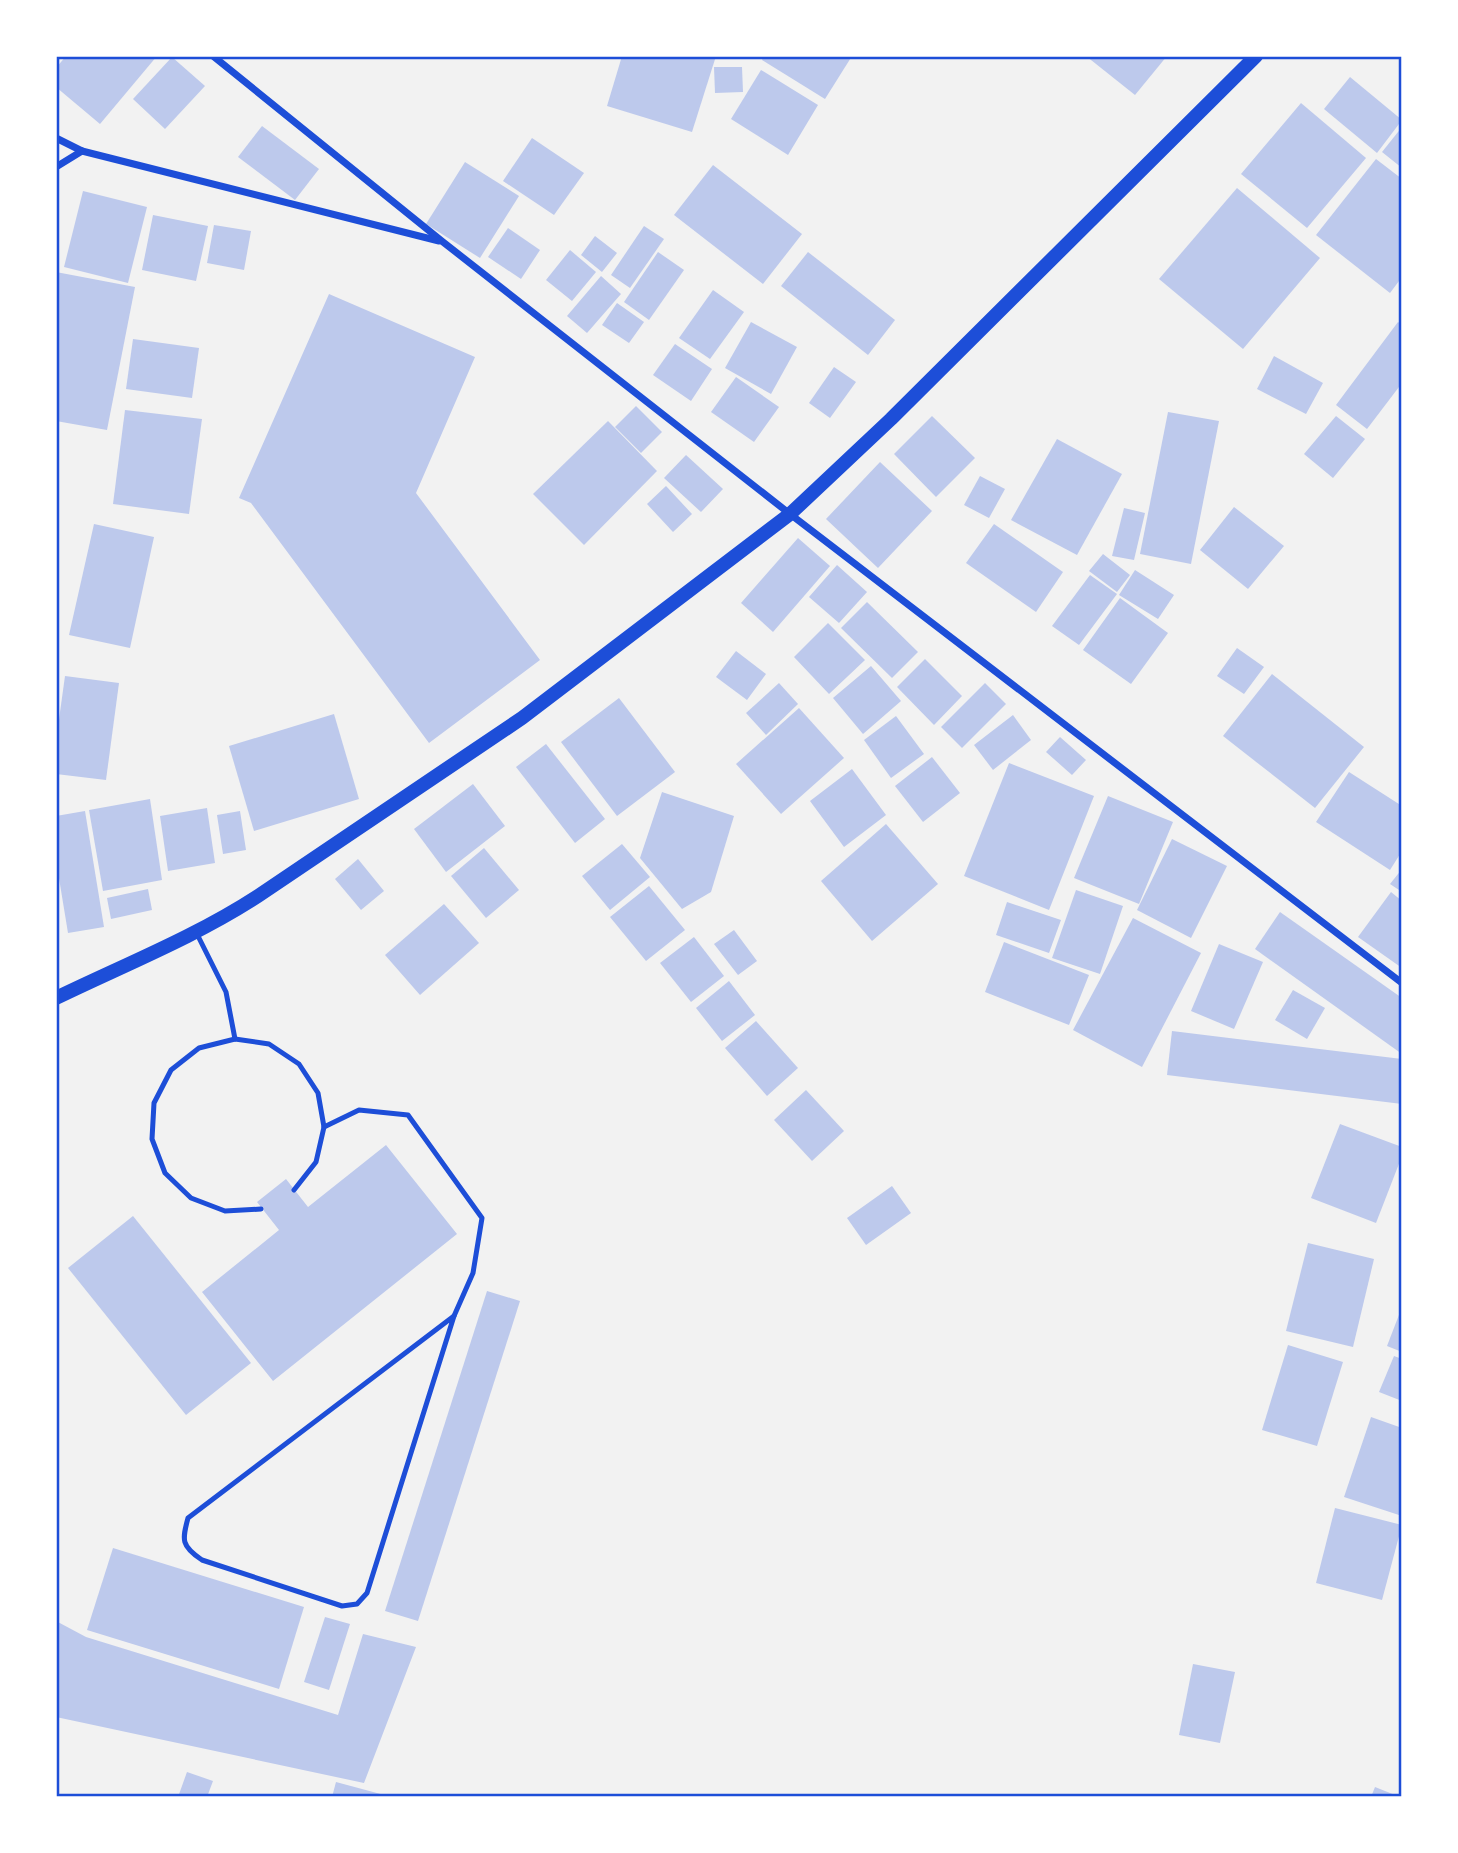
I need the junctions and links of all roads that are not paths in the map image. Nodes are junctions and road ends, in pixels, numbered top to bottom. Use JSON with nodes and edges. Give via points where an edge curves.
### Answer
{"nodes":[{"id":1,"x":213,"y":56,"type":"edge"},
{"id":2,"x":1255,"y":56,"type":"edge"},
{"id":3,"x":56,"y":138,"type":"edge"},
{"id":4,"x":82,"y":151,"type":"junction"},
{"id":5,"x":56,"y":167,"type":"edge"},
{"id":6,"x":443,"y":242,"type":"junction"},
{"id":7,"x":790,"y":514,"type":"junction"},
{"id":8,"x":196,"y":932,"type":"junction"},
{"id":9,"x":1402,"y":983,"type":"edge"},
{"id":10,"x":56,"y":998,"type":"edge"},
{"id":11,"x":235,"y":1039,"type":"junction"},
{"id":12,"x":324,"y":1128,"type":"junction"},
{"id":13,"x":294,"y":1190,"type":"dead end"},
{"id":14,"x":261,"y":1209,"type":"dead end"},
{"id":15,"x":454,"y":1316,"type":"junction"}],
"edges":[{"from":1,"to":6,"type":"street"},
{"from":2,"to":7,"type":"main road"},
{"from":3,"to":4,"type":"street"},
{"from":4,"to":5,"type":"street"},
{"from":4,"to":6,"type":"street"},
{"from":6,"to":7,"type":"street"},
{"from":7,"to":8,"type":"main road","via":[[522,718],[231,914]]},
{"from":7,"to":9,"type":"street"},
{"from":8,"to":10,"type":"main road"},
{"from":8,"to":11,"type":"lane","via":[[226,992]]},
{"from":11,"to":12,"type":"lane","via":[[269,1044],[299,1064],[318,1093]]},
{"from":11,"to":14,"type":"lane","via":[[199,1048],[171,1070],[154,1103],[152,1139],[165,1173],[191,1198],[225,1211]]},
{"from":12,"to":13,"type":"lane","via":[[316,1162]]},
{"from":12,"to":15,"type":"lane","via":[[359,1110],[408,1115],[482,1218],[473,1273]]},
{"from":15,"to":15,"type":"lane","via":[[188,1518],[183,1538],[189,1551],[202,1560],[342,1605],[357,1604],[367,1593]]}]}
